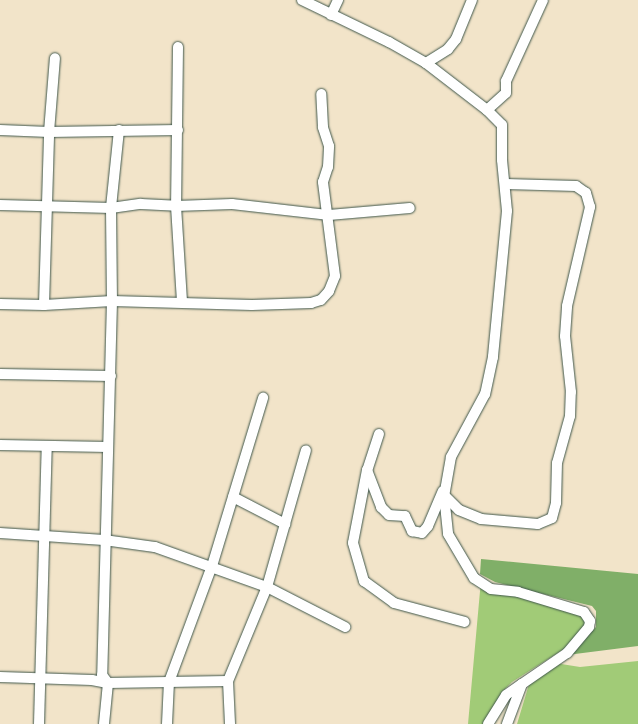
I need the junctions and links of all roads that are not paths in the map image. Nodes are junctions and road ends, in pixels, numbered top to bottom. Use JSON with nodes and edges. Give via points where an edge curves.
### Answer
{"nodes":[{"id":1,"x":302,"y":0,"type":"edge"},
{"id":2,"x":338,"y":0,"type":"edge"},
{"id":3,"x":472,"y":0,"type":"edge"},
{"id":4,"x":543,"y":0,"type":"edge"},
{"id":5,"x":331,"y":14,"type":"junction"},
{"id":6,"x":178,"y":47,"type":"dead end"},
{"id":7,"x":55,"y":58,"type":"dead end"},
{"id":8,"x":426,"y":63,"type":"junction"},
{"id":9,"x":321,"y":94,"type":"dead end"},
{"id":10,"x":488,"y":110,"type":"junction"},
{"id":11,"x":0,"y":130,"type":"edge"},
{"id":12,"x":119,"y":130,"type":"junction"},
{"id":13,"x":178,"y":130,"type":"junction"},
{"id":14,"x":49,"y":132,"type":"junction"},
{"id":15,"x":506,"y":184,"type":"junction"},
{"id":16,"x":0,"y":205,"type":"edge"},
{"id":17,"x":47,"y":206,"type":"junction"},
{"id":18,"x":176,"y":206,"type":"junction"},
{"id":19,"x":111,"y":208,"type":"junction"},
{"id":20,"x":410,"y":208,"type":"dead end"},
{"id":21,"x":329,"y":215,"type":"junction"},
{"id":22,"x":112,"y":301,"type":"junction"},
{"id":23,"x":182,"y":302,"type":"junction"},
{"id":24,"x":0,"y":304,"type":"edge"},
{"id":25,"x":44,"y":305,"type":"junction"},
{"id":26,"x":0,"y":374,"type":"edge"},
{"id":27,"x":111,"y":376,"type":"junction"},
{"id":28,"x":263,"y":398,"type":"dead end"},
{"id":29,"x":379,"y":434,"type":"dead end"},
{"id":30,"x":0,"y":445,"type":"edge"},
{"id":31,"x":47,"y":446,"type":"junction"},
{"id":32,"x":108,"y":446,"type":"junction"},
{"id":33,"x":306,"y":450,"type":"dead end"},
{"id":34,"x":367,"y":470,"type":"junction"},
{"id":35,"x":445,"y":491,"type":"junction"},
{"id":36,"x":233,"y":497,"type":"junction"},
{"id":37,"x":285,"y":524,"type":"junction"},
{"id":38,"x":0,"y":533,"type":"edge"},
{"id":39,"x":45,"y":534,"type":"junction"},
{"id":40,"x":104,"y":540,"type":"junction"},
{"id":41,"x":212,"y":566,"type":"junction"},
{"id":42,"x":267,"y":587,"type":"junction"},
{"id":43,"x":465,"y":622,"type":"dead end"},
{"id":44,"x":344,"y":627,"type":"dead end"},
{"id":45,"x":0,"y":677,"type":"edge"},
{"id":46,"x":41,"y":680,"type":"junction"},
{"id":47,"x":228,"y":681,"type":"junction"},
{"id":48,"x":169,"y":682,"type":"junction"},
{"id":49,"x":108,"y":683,"type":"junction"},
{"id":50,"x":522,"y":684,"type":"junction"},
{"id":51,"x":498,"y":711,"type":"junction"},
{"id":52,"x":39,"y":724,"type":"edge"},
{"id":53,"x":104,"y":724,"type":"edge"},
{"id":54,"x":167,"y":724,"type":"edge"},
{"id":55,"x":230,"y":724,"type":"edge"},
{"id":56,"x":488,"y":724,"type":"edge"},
{"id":57,"x":497,"y":724,"type":"edge"},
{"id":58,"x":507,"y":724,"type":"edge"}],
"edges":[{"from":1,"to":5,"type":"street"},
{"from":2,"to":5,"type":"street"},
{"from":3,"to":8,"type":"street","via":[[456,39],[448,49]]},
{"from":4,"to":10,"type":"street","via":[[506,81],[506,93]]},
{"from":5,"to":8,"type":"street"},
{"from":6,"to":13,"type":"street"},
{"from":7,"to":14,"type":"street"},
{"from":8,"to":10,"type":"street"},
{"from":9,"to":21,"type":"street","via":[[324,127],[329,146],[328,167],[323,182]]},
{"from":10,"to":15,"type":"street","via":[[502,125],[502,160]]},
{"from":11,"to":14,"type":"street"},
{"from":12,"to":13,"type":"street"},
{"from":12,"to":14,"type":"street"},
{"from":12,"to":19,"type":"street"},
{"from":13,"to":18,"type":"street"},
{"from":14,"to":17,"type":"street"},
{"from":15,"to":35,"type":"street","via":[[507,211],[493,357],[485,394],[451,457]]},
{"from":15,"to":35,"type":"street","via":[[576,186],[586,193],[590,207],[567,306],[565,336],[571,392],[570,416],[557,463],[556,503],[552,518],[538,524],[481,519],[459,510]]},
{"from":16,"to":17,"type":"street"},
{"from":17,"to":19,"type":"street"},
{"from":17,"to":25,"type":"street"},
{"from":18,"to":19,"type":"street","via":[[141,204]]},
{"from":18,"to":21,"type":"street","via":[[255,205]]},
{"from":18,"to":23,"type":"street"},
{"from":19,"to":22,"type":"street"},
{"from":20,"to":21,"type":"street"},
{"from":21,"to":23,"type":"street","via":[[335,276],[329,291],[321,300],[311,303],[252,305]]},
{"from":22,"to":23,"type":"street"},
{"from":22,"to":25,"type":"street"},
{"from":22,"to":27,"type":"street"},
{"from":24,"to":25,"type":"street"},
{"from":26,"to":27,"type":"street"},
{"from":27,"to":32,"type":"street"},
{"from":28,"to":36,"type":"street"},
{"from":29,"to":34,"type":"street"},
{"from":30,"to":31,"type":"street"},
{"from":31,"to":32,"type":"street"},
{"from":31,"to":39,"type":"street"},
{"from":32,"to":40,"type":"street"},
{"from":33,"to":37,"type":"street"},
{"from":34,"to":35,"type":"street","via":[[381,507],[389,516],[405,516],[412,531],[422,533],[428,526]]},
{"from":34,"to":43,"type":"street","via":[[354,542],[364,581],[394,603]]},
{"from":35,"to":50,"type":"street","via":[[448,534],[474,578],[491,589],[518,592],[584,612],[590,620],[589,627],[567,653]]},
{"from":36,"to":37,"type":"street"},
{"from":36,"to":41,"type":"street"},
{"from":37,"to":42,"type":"street"},
{"from":38,"to":39,"type":"street"},
{"from":39,"to":40,"type":"street"},
{"from":39,"to":46,"type":"street"},
{"from":40,"to":41,"type":"street","via":[[155,547]]},
{"from":40,"to":49,"type":"street","via":[[102,675]]},
{"from":41,"to":42,"type":"street"},
{"from":41,"to":48,"type":"street"},
{"from":42,"to":44,"type":"street"},
{"from":42,"to":47,"type":"street"},
{"from":45,"to":46,"type":"street"},
{"from":46,"to":49,"type":"street","via":[[92,680]]},
{"from":46,"to":52,"type":"street"},
{"from":47,"to":48,"type":"street"},
{"from":47,"to":55,"type":"street"},
{"from":48,"to":49,"type":"street"},
{"from":48,"to":54,"type":"street"},
{"from":49,"to":53,"type":"street"},
{"from":50,"to":51,"type":"street","via":[[506,695]]},
{"from":50,"to":58,"type":"street"},
{"from":51,"to":56,"type":"street"},
{"from":51,"to":57,"type":"street"}]}
